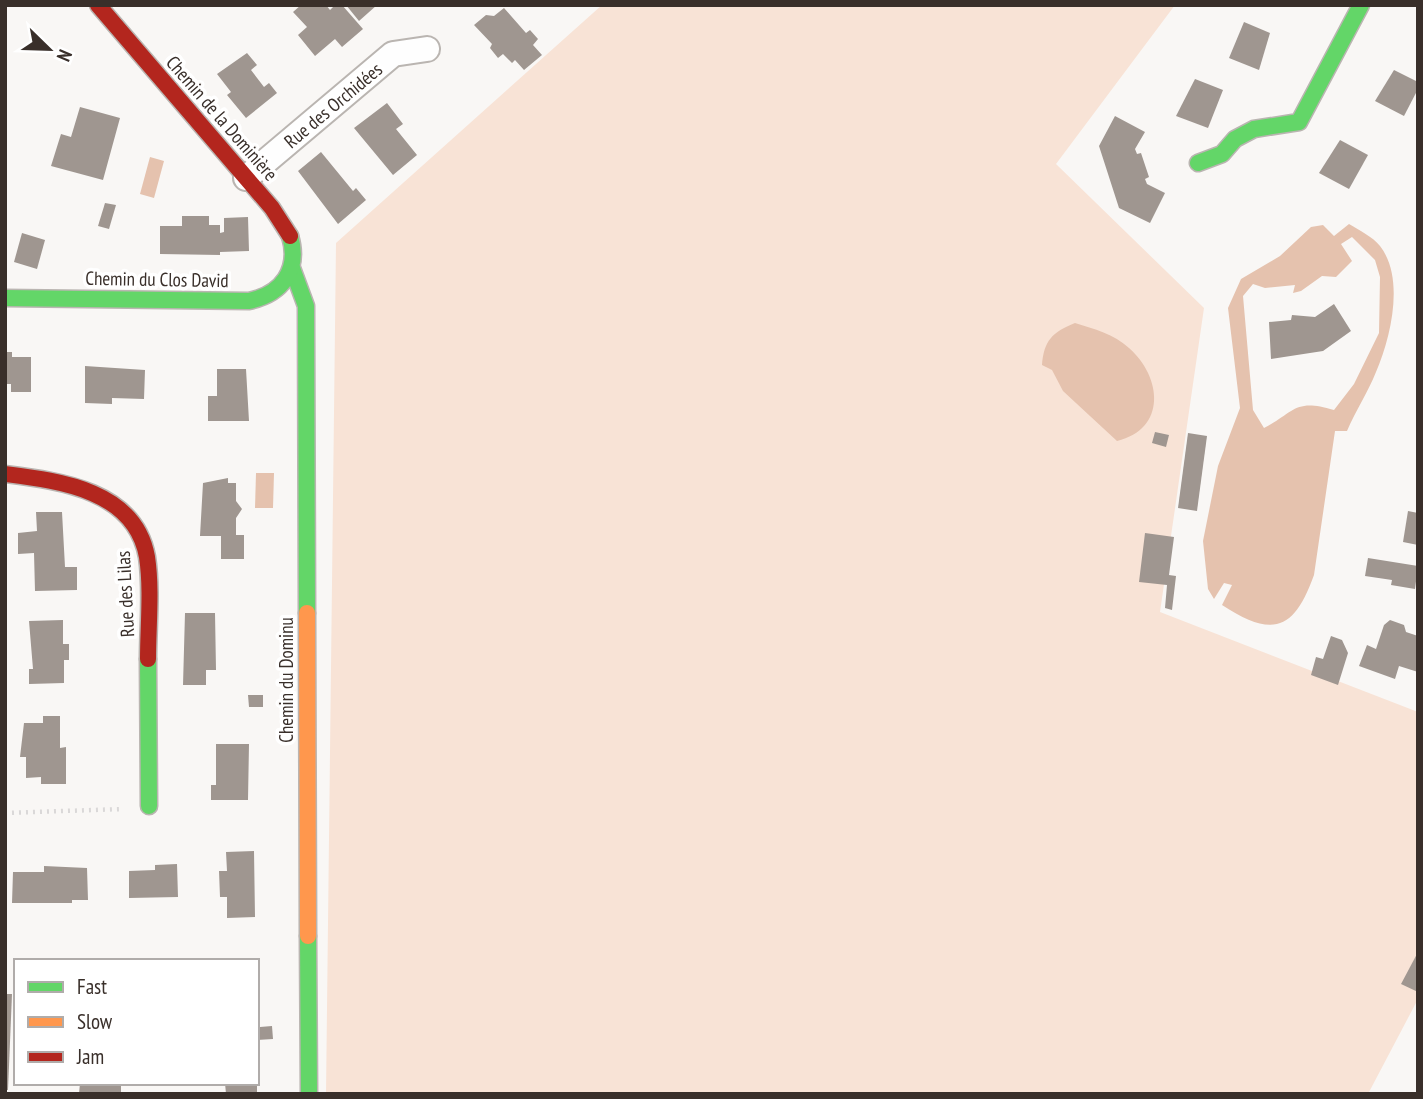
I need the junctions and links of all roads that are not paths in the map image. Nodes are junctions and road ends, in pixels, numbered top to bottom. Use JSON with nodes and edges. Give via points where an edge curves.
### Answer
{"nodes":[{"id":1,"x":98,"y":5,"type":"edge"},
{"id":2,"x":1361,"y":5,"type":"edge"},
{"id":3,"x":428,"y":48,"type":"dead end"},
{"id":4,"x":1198,"y":163,"type":"dead end"},
{"id":5,"x":246,"y":178,"type":"junction"},
{"id":6,"x":292,"y":268,"type":"junction"},
{"id":7,"x":5,"y":298,"type":"edge"},
{"id":8,"x":5,"y":474,"type":"edge"},
{"id":9,"x":149,"y":806,"type":"road end"},
{"id":10,"x":309,"y":1094,"type":"edge"}],
"edges":[{"from":1,"to":5,"type":"street","name":"Chemin de la Dominière"},
{"from":2,"to":4,"type":"street","via":[[1299,122],[1254,129],[1235,139],[1222,154]]},
{"from":3,"to":5,"type":"street","name":"Rue des Orchidées","via":[[393,54]]},
{"from":5,"to":6,"type":"street","name":"Chemin de la Dominière","via":[[292,239]]},
{"from":6,"to":7,"type":"street","name":"Chemin du Clos David","via":[[273,295],[249,301]]},
{"from":6,"to":10,"type":"street","name":"Chemin du Dominu","via":[[306,306]]},
{"from":8,"to":9,"type":"street","name":"Rue des Lilas","via":[[91,489],[118,508],[145,542]]}]}
